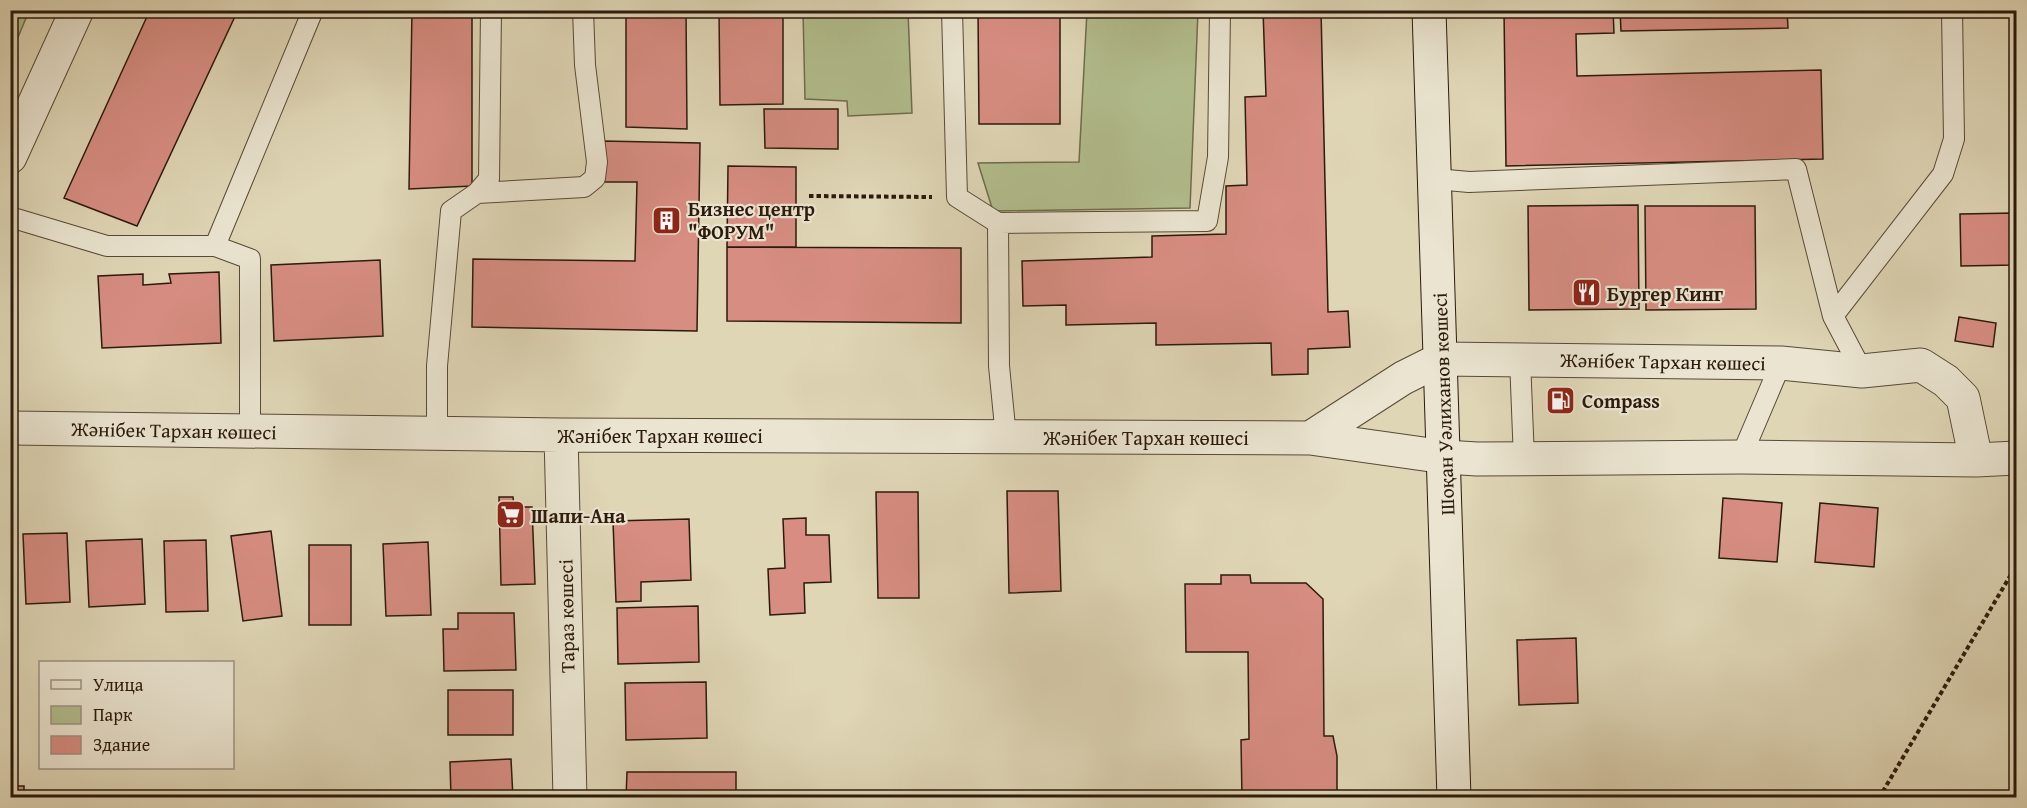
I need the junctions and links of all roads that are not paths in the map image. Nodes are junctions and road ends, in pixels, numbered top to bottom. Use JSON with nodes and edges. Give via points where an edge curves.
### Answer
{"nodes":[{"id":1,"x":77,"y":10,"type":"edge"},
{"id":2,"x":313,"y":10,"type":"edge"},
{"id":3,"x":491,"y":10,"type":"edge"},
{"id":4,"x":583,"y":10,"type":"edge"},
{"id":5,"x":952,"y":10,"type":"edge"},
{"id":6,"x":1220,"y":10,"type":"edge"},
{"id":7,"x":1429,"y":10,"type":"edge"},
{"id":8,"x":1952,"y":10,"type":"edge"},
{"id":9,"x":10,"y":157,"type":"edge"},
{"id":10,"x":1436,"y":178,"type":"junction"},
{"id":11,"x":477,"y":193,"type":"junction"},
{"id":12,"x":10,"y":217,"type":"edge"},
{"id":13,"x":998,"y":223,"type":"junction"},
{"id":14,"x":215,"y":246,"type":"junction"},
{"id":15,"x":1833,"y":316,"type":"junction"},
{"id":16,"x":1441,"y":358,"type":"junction"},
{"id":17,"x":1520,"y":359,"type":"junction"},
{"id":18,"x":1781,"y":363,"type":"junction"},
{"id":19,"x":1862,"y":371,"type":"junction"},
{"id":20,"x":10,"y":428,"type":"edge"},
{"id":21,"x":249,"y":431,"type":"junction"},
{"id":22,"x":437,"y":433,"type":"junction"},
{"id":23,"x":561,"y":435,"type":"junction"},
{"id":24,"x":1006,"y":437,"type":"junction"},
{"id":25,"x":1310,"y":438,"type":"junction"},
{"id":26,"x":1445,"y":457,"type":"junction"},
{"id":27,"x":1741,"y":457,"type":"junction"},
{"id":28,"x":2016,"y":458,"type":"edge"},
{"id":29,"x":1524,"y":460,"type":"junction"},
{"id":30,"x":1976,"y":460,"type":"junction"},
{"id":31,"x":570,"y":798,"type":"edge"},
{"id":32,"x":1454,"y":798,"type":"edge"}],
"edges":[{"from":1,"to":9,"type":"street"},
{"from":2,"to":14,"type":"lane"},
{"from":3,"to":11,"type":"lane","via":[[489,179]]},
{"from":4,"to":11,"type":"lane","via":[[585,65],[597,162],[595,178],[584,187]]},
{"from":5,"to":13,"type":"lane","via":[[957,197]]},
{"from":6,"to":13,"type":"lane","via":[[1218,157],[1207,221]]},
{"from":7,"to":10,"type":"street","name":"Шоқан Уәлиханов көшесі"},
{"from":8,"to":15,"type":"lane","via":[[1954,139],[1943,174]]},
{"from":10,"to":15,"type":"lane","via":[[1469,182],[1796,169]]},
{"from":10,"to":16,"type":"street","name":"Шоқан Уәлиханов көшесі"},
{"from":11,"to":22,"type":"lane","via":[[452,211],[437,366]]},
{"from":12,"to":14,"type":"lane","via":[[107,246]]},
{"from":13,"to":24,"type":"lane","via":[[999,366]]},
{"from":14,"to":21,"type":"lane","via":[[250,259]]},
{"from":15,"to":19,"type":"lane"},
{"from":16,"to":17,"type":"street","name":"Жәнібек Тархан көшесі"},
{"from":16,"to":25,"type":"street","name":"Жәнібек Тархан көшесі"},
{"from":16,"to":26,"type":"street","name":"Шоқан Уәлиханов көшесі"},
{"from":17,"to":18,"type":"street","name":"Жәнібек Тархан көшесі"},
{"from":17,"to":29,"type":"lane"},
{"from":18,"to":19,"type":"street","name":"Жәнібек Тархан көшесі"},
{"from":18,"to":27,"type":"lane"},
{"from":19,"to":30,"type":"street","name":"Жәнібек Тархан көшесі","via":[[1921,365],[1946,381],[1963,398]]},
{"from":20,"to":21,"type":"street","name":"Жәнібек Тархан көшесі"},
{"from":21,"to":22,"type":"street","name":"Жәнібек Тархан көшесі"},
{"from":22,"to":23,"type":"street","name":"Жәнібек Тархан көшесі"},
{"from":23,"to":24,"type":"street","name":"Жәнібек Тархан көшесі"},
{"from":23,"to":31,"type":"street","name":"Тараз көшесі"},
{"from":24,"to":25,"type":"street","name":"Жәнібек Тархан көшесі"},
{"from":25,"to":26,"type":"street","name":"Жәнібек Тархан көшесі"},
{"from":26,"to":29,"type":"street","name":"Жәнібек Тархан көшесі"},
{"from":26,"to":32,"type":"street","name":"Шоқан Уәлиханов көшесі"},
{"from":27,"to":29,"type":"street","name":"Жәнібек Тархан көшесі"},
{"from":27,"to":30,"type":"street","name":"Жәнібек Тархан көшесі"},
{"from":28,"to":30,"type":"street","name":"Жәнібек Тархан көшесі"}]}
